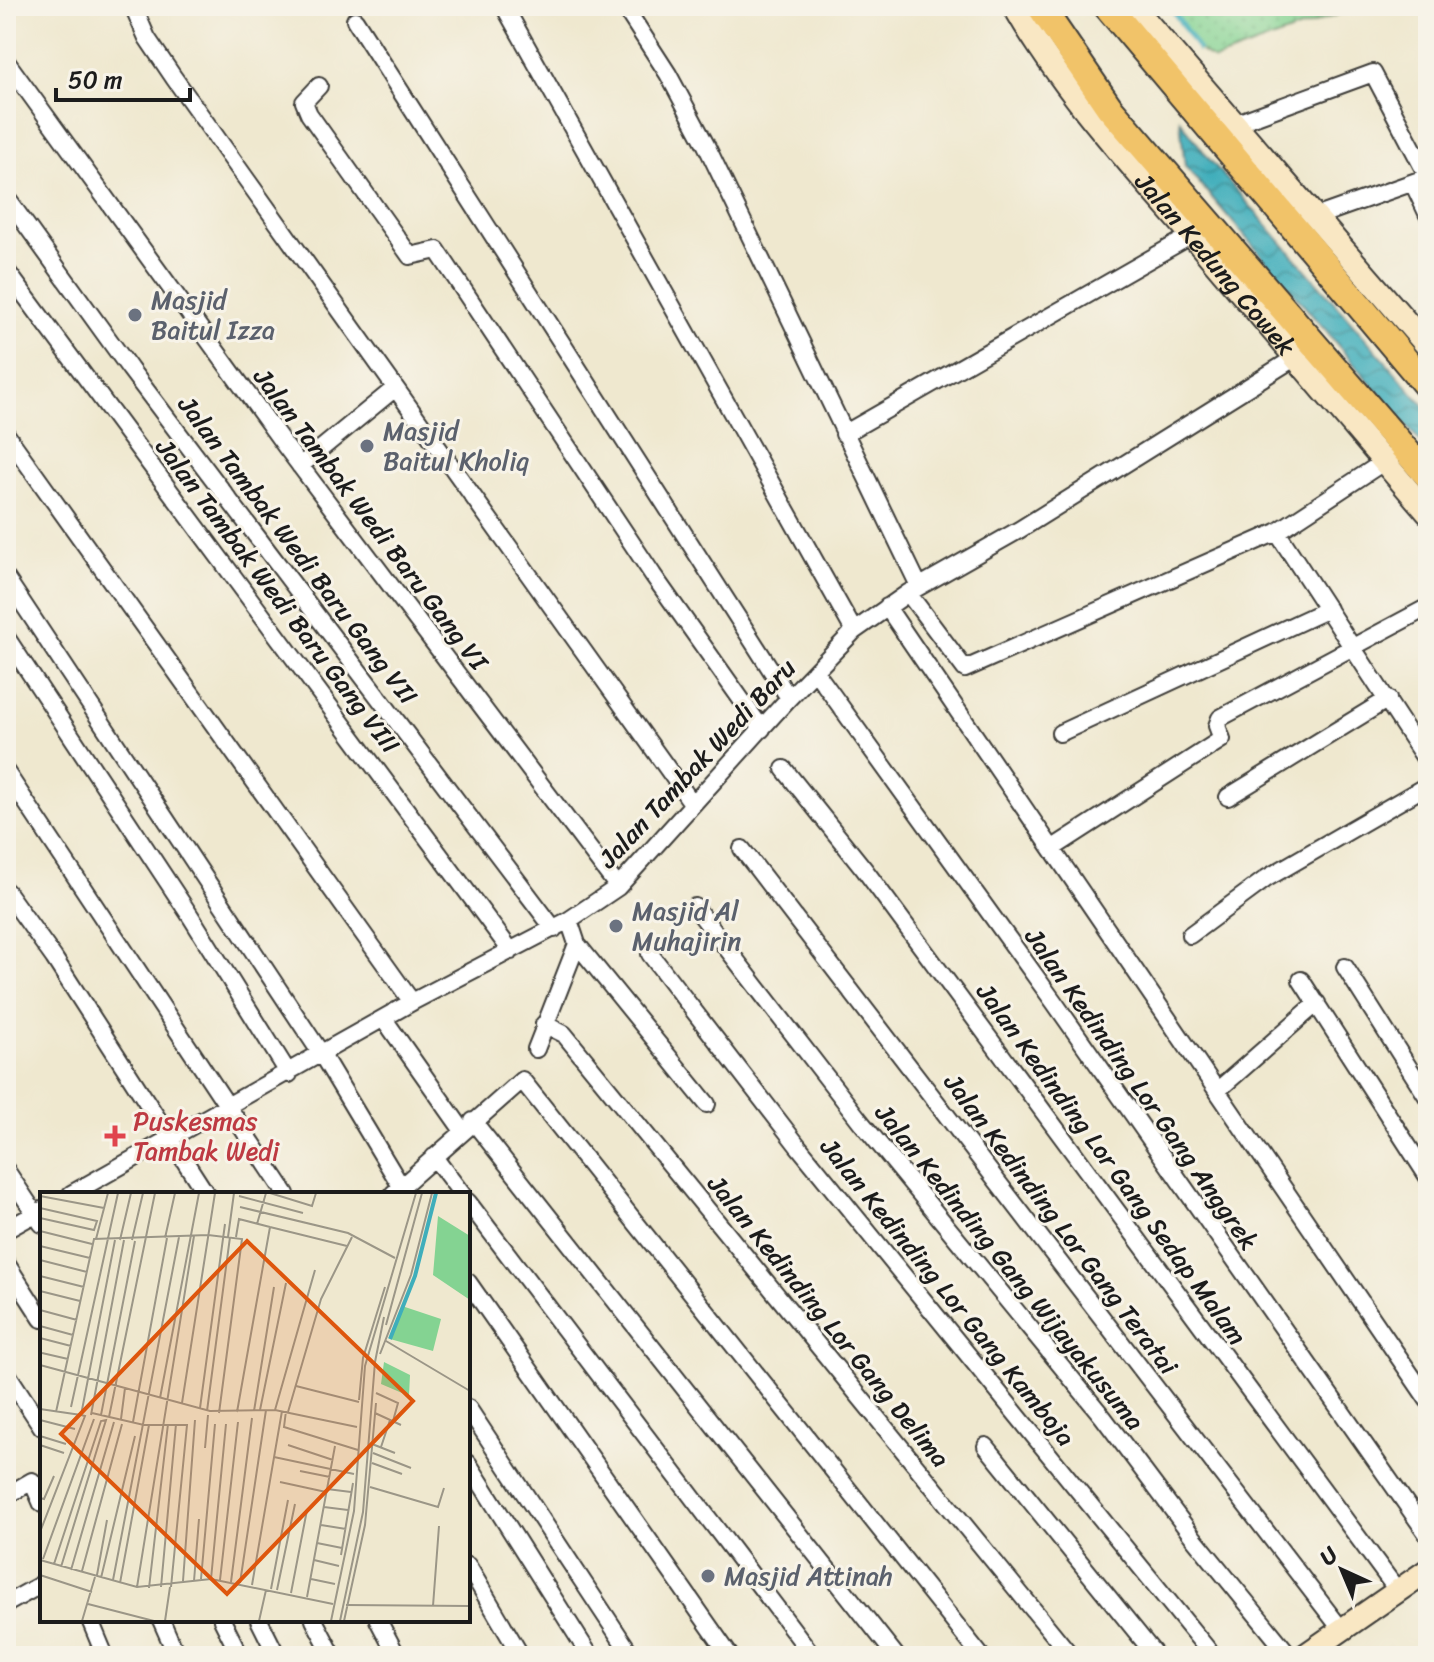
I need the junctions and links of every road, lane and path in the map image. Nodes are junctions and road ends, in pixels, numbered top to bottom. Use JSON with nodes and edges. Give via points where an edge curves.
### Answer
{"nodes":[{"id":1,"x":133,"y":6,"type":"edge"},
{"id":2,"x":504,"y":6,"type":"edge"},
{"id":3,"x":624,"y":6,"type":"edge"},
{"id":4,"x":1014,"y":6,"type":"edge"},
{"id":5,"x":1040,"y":6,"type":"edge"},
{"id":6,"x":1107,"y":6,"type":"edge"},
{"id":7,"x":1133,"y":6,"type":"edge"},
{"id":8,"x":355,"y":20,"type":"dead end"},
{"id":9,"x":6,"y":61,"type":"edge"},
{"id":10,"x":319,"y":86,"type":"dead end"},
{"id":11,"x":1192,"y":86,"type":"junction"},
{"id":12,"x":1234,"y":124,"type":"junction"},
{"id":13,"x":1423,"y":179,"type":"edge"},
{"id":14,"x":6,"y":197,"type":"edge"},
{"id":15,"x":1428,"y":215,"type":"edge"},
{"id":16,"x":1315,"y":217,"type":"junction"},
{"id":17,"x":1192,"y":235,"type":"junction"},
{"id":18,"x":6,"y":270,"type":"edge"},
{"id":19,"x":1428,"y":347,"type":"edge"},
{"id":20,"x":1296,"y":357,"type":"junction"},
{"id":21,"x":1425,"y":377,"type":"edge"},
{"id":22,"x":394,"y":389,"type":"junction"},
{"id":23,"x":6,"y":434,"type":"edge"},
{"id":24,"x":844,"y":434,"type":"junction"},
{"id":25,"x":1395,"y":455,"type":"junction"},
{"id":26,"x":300,"y":466,"type":"junction"},
{"id":27,"x":1428,"y":476,"type":"edge"},
{"id":28,"x":1428,"y":513,"type":"edge"},
{"id":29,"x":1277,"y":532,"type":"junction"},
{"id":30,"x":6,"y":578,"type":"edge"},
{"id":31,"x":913,"y":589,"type":"junction"},
{"id":32,"x":1428,"y":607,"type":"edge"},
{"id":33,"x":1328,"y":609,"type":"junction"},
{"id":34,"x":889,"y":611,"type":"junction"},
{"id":35,"x":854,"y":631,"type":"junction"},
{"id":36,"x":6,"y":637,"type":"edge"},
{"id":37,"x":1354,"y":647,"type":"junction"},
{"id":38,"x":815,"y":671,"type":"junction"},
{"id":39,"x":789,"y":698,"type":"junction"},
{"id":40,"x":1388,"y":699,"type":"junction"},
{"id":41,"x":762,"y":729,"type":"junction"},
{"id":42,"x":1060,"y":733,"type":"dead end"},
{"id":43,"x":1427,"y":760,"type":"edge"},
{"id":44,"x":784,"y":769,"type":"dead end"},
{"id":45,"x":6,"y":772,"type":"edge"},
{"id":46,"x":1428,"y":785,"type":"edge"},
{"id":47,"x":1228,"y":797,"type":"dead end"},
{"id":48,"x":692,"y":803,"type":"junction"},
{"id":49,"x":1053,"y":848,"type":"junction"},
{"id":50,"x":742,"y":849,"type":"dead end"},
{"id":51,"x":618,"y":887,"type":"junction"},
{"id":52,"x":6,"y":891,"type":"edge"},
{"id":53,"x":695,"y":907,"type":"dead end"},
{"id":54,"x":569,"y":920,"type":"junction"},
{"id":55,"x":554,"y":929,"type":"junction"},
{"id":56,"x":1190,"y":935,"type":"dead end"},
{"id":57,"x":577,"y":944,"type":"junction"},
{"id":58,"x":511,"y":951,"type":"junction"},
{"id":59,"x":650,"y":954,"type":"dead end"},
{"id":60,"x":1345,"y":967,"type":"dead end"},
{"id":61,"x":1301,"y":980,"type":"dead end"},
{"id":62,"x":412,"y":1002,"type":"junction"},
{"id":63,"x":1317,"y":1003,"type":"junction"},
{"id":64,"x":384,"y":1019,"type":"junction"},
{"id":65,"x":544,"y":1024,"type":"junction"},
{"id":66,"x":536,"y":1049,"type":"dead end"},
{"id":67,"x":322,"y":1055,"type":"junction"},
{"id":68,"x":289,"y":1074,"type":"junction"},
{"id":69,"x":1218,"y":1090,"type":"junction"},
{"id":70,"x":1428,"y":1098,"type":"edge"},
{"id":71,"x":707,"y":1104,"type":"dead end"},
{"id":72,"x":229,"y":1107,"type":"junction"},
{"id":73,"x":468,"y":1126,"type":"junction"},
{"id":74,"x":172,"y":1139,"type":"junction"},
{"id":75,"x":434,"y":1157,"type":"junction"},
{"id":76,"x":6,"y":1170,"type":"edge"},
{"id":77,"x":1428,"y":1177,"type":"edge"},
{"id":78,"x":97,"y":1188,"type":"edge"},
{"id":79,"x":399,"y":1191,"type":"edge"},
{"id":80,"x":205,"y":1192,"type":"edge"},
{"id":81,"x":285,"y":1192,"type":"edge"},
{"id":82,"x":460,"y":1192,"type":"edge"},
{"id":83,"x":470,"y":1205,"type":"edge"},
{"id":84,"x":40,"y":1216,"type":"edge"},
{"id":85,"x":6,"y":1230,"type":"edge"},
{"id":86,"x":6,"y":1263,"type":"edge"},
{"id":87,"x":470,"y":1285,"type":"edge"},
{"id":88,"x":40,"y":1316,"type":"edge"},
{"id":89,"x":6,"y":1372,"type":"edge"},
{"id":90,"x":1428,"y":1400,"type":"edge"},
{"id":91,"x":470,"y":1411,"type":"edge"},
{"id":92,"x":40,"y":1424,"type":"edge"},
{"id":93,"x":986,"y":1446,"type":"dead end"},
{"id":94,"x":470,"y":1466,"type":"edge"},
{"id":95,"x":7,"y":1494,"type":"edge"},
{"id":96,"x":40,"y":1499,"type":"edge"},
{"id":97,"x":1428,"y":1535,"type":"edge"},
{"id":98,"x":470,"y":1569,"type":"edge"},
{"id":99,"x":1428,"y":1570,"type":"edge"},
{"id":100,"x":40,"y":1585,"type":"edge"},
{"id":101,"x":1397,"y":1590,"type":"junction"},
{"id":102,"x":6,"y":1604,"type":"edge"},
{"id":103,"x":91,"y":1622,"type":"edge"},
{"id":104,"x":162,"y":1622,"type":"edge"},
{"id":105,"x":223,"y":1622,"type":"edge"},
{"id":106,"x":260,"y":1622,"type":"edge"},
{"id":107,"x":315,"y":1622,"type":"edge"},
{"id":108,"x":379,"y":1622,"type":"edge"},
{"id":109,"x":1341,"y":1629,"type":"junction"},
{"id":110,"x":105,"y":1656,"type":"edge"},
{"id":111,"x":177,"y":1656,"type":"edge"},
{"id":112,"x":240,"y":1656,"type":"edge"},
{"id":113,"x":277,"y":1656,"type":"edge"},
{"id":114,"x":333,"y":1656,"type":"edge"},
{"id":115,"x":397,"y":1656,"type":"edge"},
{"id":116,"x":521,"y":1656,"type":"edge"},
{"id":117,"x":590,"y":1656,"type":"edge"},
{"id":118,"x":632,"y":1656,"type":"edge"},
{"id":119,"x":730,"y":1656,"type":"edge"},
{"id":120,"x":813,"y":1656,"type":"edge"},
{"id":121,"x":896,"y":1656,"type":"edge"},
{"id":122,"x":981,"y":1656,"type":"edge"},
{"id":123,"x":1071,"y":1656,"type":"edge"},
{"id":124,"x":1156,"y":1656,"type":"edge"},
{"id":125,"x":1213,"y":1656,"type":"edge"},
{"id":126,"x":1290,"y":1656,"type":"edge"},
{"id":127,"x":1304,"y":1656,"type":"edge"}],
"edges":[{"from":1,"to":22,"type":"street","via":[[174,78]]},
{"from":2,"to":35,"type":"street"},
{"from":3,"to":24,"type":"street","via":[[706,145]]},
{"from":4,"to":17,"type":"main road","name":"Jalan Kedung Cowek","via":[[1077,103]]},
{"from":5,"to":25,"type":"highway","name":"Jalan Kedung Cowek","via":[[1109,107]]},
{"from":6,"to":11,"type":"highway"},
{"from":7,"to":11,"type":"main road"},
{"from":8,"to":39,"type":"street"},
{"from":9,"to":26,"type":"street","name":"Jalan Tambak Wedi Baru Gang VI"},
{"from":10,"to":41,"type":"street","via":[[304,102],[309,114],[410,256],[437,250]]},
{"from":11,"to":12,"type":"main road"},
{"from":11,"to":21,"type":"highway","via":[[1204,125]]},
{"from":12,"to":13,"type":"street","via":[[1373,73]]},
{"from":12,"to":16,"type":"main road"},
{"from":13,"to":15,"type":"street"},
{"from":13,"to":16,"type":"street"},
{"from":14,"to":55,"type":"street","name":"Jalan Tambak Wedi Baru Gang VII"},
{"from":16,"to":19,"type":"main road"},
{"from":17,"to":20,"type":"main road","name":"Jalan Kedung Cowek"},
{"from":17,"to":24,"type":"street"},
{"from":18,"to":58,"type":"street","name":"Jalan Tambak Wedi Baru Gang VIII"},
{"from":20,"to":25,"type":"main road","name":"Jalan Kedung Cowek"},
{"from":20,"to":31,"type":"street","name":"Jalan Tambak Wedi Baru","via":[[1019,530]]},
{"from":22,"to":26,"type":"street"},
{"from":22,"to":48,"type":"street"},
{"from":23,"to":62,"type":"street"},
{"from":24,"to":31,"type":"street"},
{"from":25,"to":27,"type":"highway","name":"Jalan Kedung Cowek"},
{"from":25,"to":28,"type":"main road","name":"Jalan Kedung Cowek"},
{"from":25,"to":29,"type":"street"},
{"from":26,"to":51,"type":"street","name":"Jalan Tambak Wedi Baru Gang VI"},
{"from":29,"to":31,"type":"street","via":[[965,669]]},
{"from":29,"to":33,"type":"street"},
{"from":30,"to":67,"type":"street"},
{"from":31,"to":34,"type":"street","name":"Jalan Tambak Wedi Baru"},
{"from":32,"to":37,"type":"street"},
{"from":33,"to":37,"type":"street"},
{"from":33,"to":42,"type":"street"},
{"from":34,"to":35,"type":"street","name":"Jalan Tambak Wedi Baru"},
{"from":34,"to":49,"type":"street"},
{"from":35,"to":38,"type":"street","name":"Jalan Tambak Wedi Baru"},
{"from":36,"to":68,"type":"street"},
{"from":37,"to":40,"type":"street"},
{"from":37,"to":49,"type":"street","via":[[1220,718],[1222,739]]},
{"from":38,"to":39,"type":"street","name":"Jalan Tambak Wedi Baru"},
{"from":38,"to":97,"type":"street","name":"Jalan Kedinding Lor Gang Anggrek"},
{"from":39,"to":41,"type":"street","name":"Jalan Tambak Wedi Baru"},
{"from":40,"to":43,"type":"street"},
{"from":40,"to":47,"type":"street"},
{"from":41,"to":48,"type":"street","name":"Jalan Tambak Wedi Baru"},
{"from":44,"to":101,"type":"street","name":"Jalan Kedinding Lor Gang Sedap Malam","via":[[874,882]]},
{"from":45,"to":72,"type":"street"},
{"from":46,"to":56,"type":"street","via":[[1267,878]]},
{"from":48,"to":51,"type":"street","name":"Jalan Tambak Wedi Baru"},
{"from":49,"to":69,"type":"street"},
{"from":50,"to":109,"type":"street","name":"Jalan Kedinding Lor Gang Teratai"},
{"from":51,"to":54,"type":"street","name":"Jalan Tambak Wedi Baru"},
{"from":52,"to":74,"type":"street"},
{"from":53,"to":126,"type":"street","name":"Jalan Kedinding Gang Wijayakusuma"},
{"from":54,"to":55,"type":"street","name":"Jalan Tambak Wedi Baru"},
{"from":54,"to":57,"type":"street"},
{"from":55,"to":58,"type":"street","name":"Jalan Tambak Wedi Baru"},
{"from":57,"to":65,"type":"street"},
{"from":57,"to":71,"type":"street"},
{"from":58,"to":62,"type":"street","name":"Jalan Tambak Wedi Baru"},
{"from":59,"to":125,"type":"street","name":"Jalan Kedinding Lor Gang Kamboja","via":[[798,1146]]},
{"from":60,"to":70,"type":"street"},
{"from":61,"to":63,"type":"street"},
{"from":62,"to":64,"type":"street","name":"Jalan Tambak Wedi Baru"},
{"from":63,"to":69,"type":"street"},
{"from":63,"to":77,"type":"street"},
{"from":64,"to":67,"type":"street","name":"Jalan Tambak Wedi Baru"},
{"from":64,"to":73,"type":"street"},
{"from":65,"to":66,"type":"street"},
{"from":65,"to":123,"type":"street","name":"Jalan Kedinding Lor Gang Delima","via":[[559,1029],[574,1046]]},
{"from":67,"to":68,"type":"street","name":"Jalan Tambak Wedi Baru"},
{"from":67,"to":79,"type":"street"},
{"from":68,"to":72,"type":"street","name":"Jalan Tambak Wedi Baru"},
{"from":69,"to":90,"type":"street"},
{"from":72,"to":74,"type":"street","name":"Jalan Tambak Wedi Baru"},
{"from":72,"to":81,"type":"street"},
{"from":73,"to":75,"type":"street"},
{"from":73,"to":121,"type":"street"},
{"from":73,"to":122,"type":"street","via":[[522,1080]]},
{"from":74,"to":78,"type":"street","name":"Jalan Tambak Wedi Baru"},
{"from":74,"to":80,"type":"street"},
{"from":75,"to":79,"type":"street"},
{"from":75,"to":82,"type":"street"},
{"from":76,"to":84,"type":"street"},
{"from":83,"to":120,"type":"street"},
{"from":84,"to":85,"type":"street"},
{"from":86,"to":88,"type":"street"},
{"from":87,"to":119,"type":"street"},
{"from":89,"to":92,"type":"street"},
{"from":91,"to":118,"type":"street"},
{"from":93,"to":124,"type":"street"},
{"from":94,"to":117,"type":"street"},
{"from":95,"to":96,"type":"street","via":[[32,1481]]},
{"from":98,"to":116,"type":"street"},
{"from":99,"to":101,"type":"main road"},
{"from":100,"to":102,"type":"street"},
{"from":101,"to":109,"type":"main road"},
{"from":103,"to":110,"type":"street"},
{"from":104,"to":111,"type":"street"},
{"from":105,"to":112,"type":"street"},
{"from":106,"to":113,"type":"street"},
{"from":107,"to":114,"type":"street"},
{"from":108,"to":115,"type":"street"},
{"from":109,"to":127,"type":"main road"}]}
